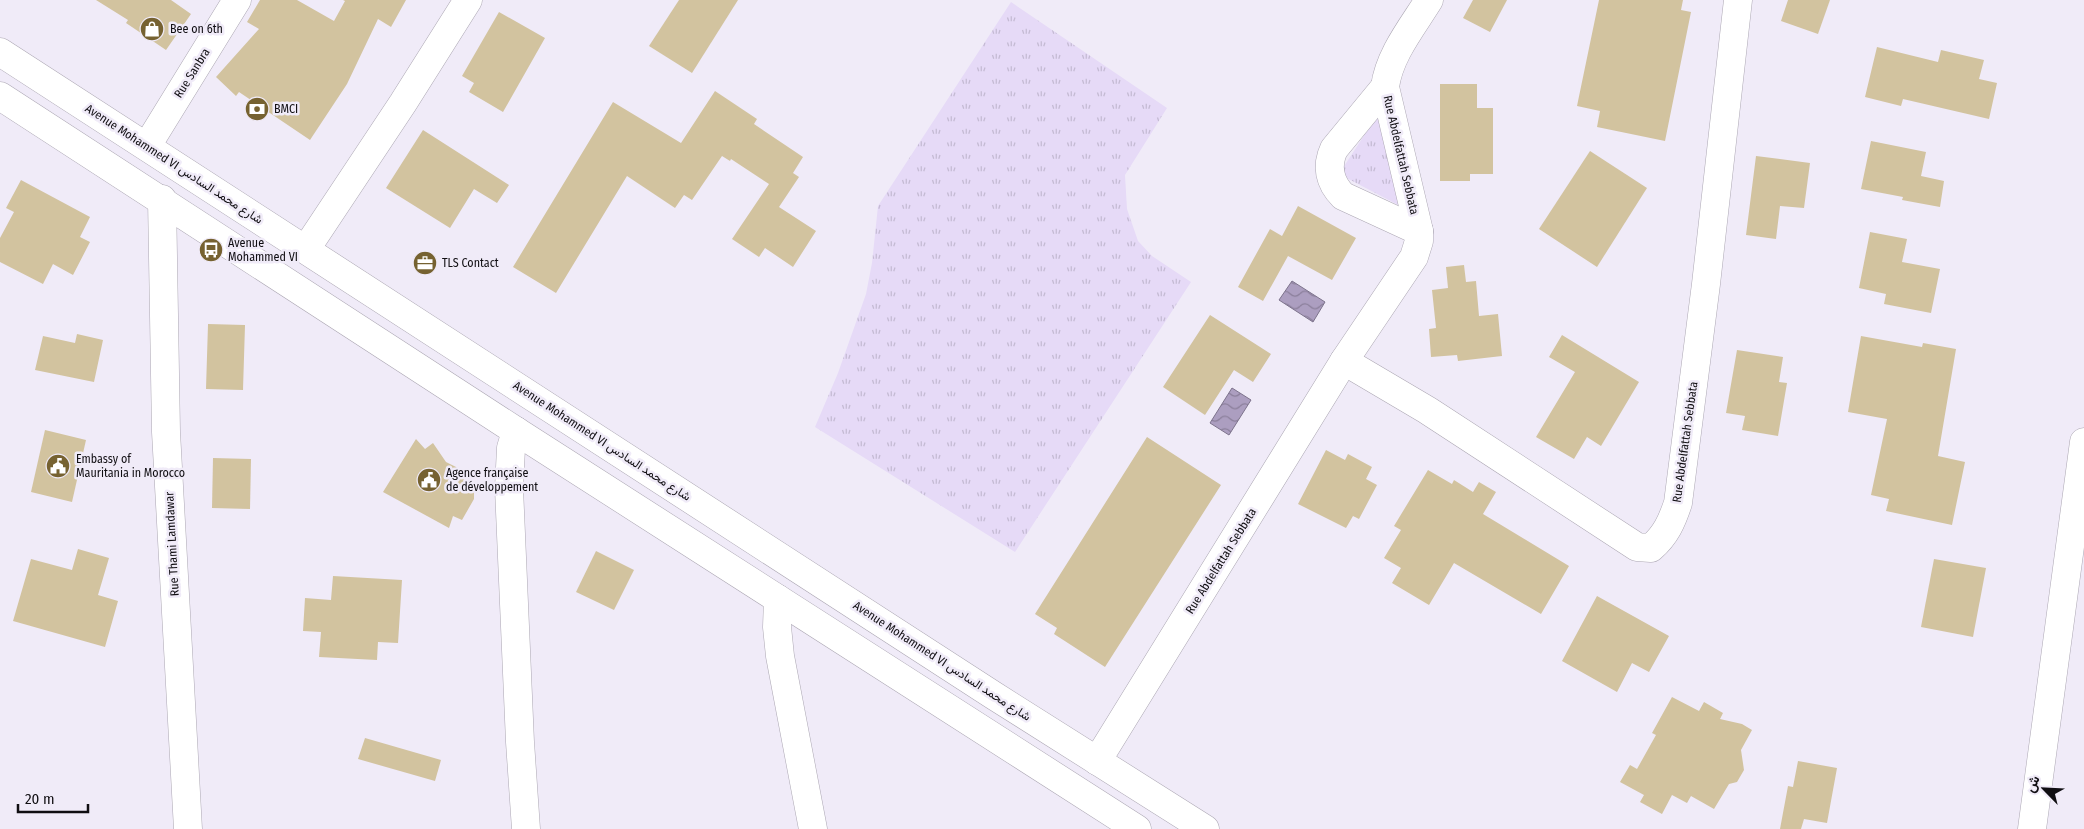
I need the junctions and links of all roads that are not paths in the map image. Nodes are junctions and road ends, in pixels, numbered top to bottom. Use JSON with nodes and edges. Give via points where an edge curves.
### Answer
{"nodes":[{"id":1,"x":237,"y":0,"type":"edge"},
{"id":2,"x":468,"y":0,"type":"edge"},
{"id":3,"x":1429,"y":0,"type":"edge"},
{"id":4,"x":1738,"y":0,"type":"edge"},
{"id":5,"x":0,"y":52,"type":"edge"},
{"id":6,"x":1385,"y":87,"type":"junction"},
{"id":7,"x":0,"y":96,"type":"edge"},
{"id":8,"x":147,"y":146,"type":"junction"},
{"id":9,"x":162,"y":199,"type":"junction"},
{"id":10,"x":1419,"y":232,"type":"junction"},
{"id":11,"x":306,"y":250,"type":"junction"},
{"id":12,"x":1344,"y":360,"type":"junction"},
{"id":13,"x":516,"y":431,"type":"junction"},
{"id":14,"x":2084,"y":442,"type":"edge"},
{"id":15,"x":2078,"y":533,"type":"edge"},
{"id":16,"x":778,"y":599,"type":"junction"},
{"id":17,"x":1097,"y":761,"type":"junction"},
{"id":18,"x":188,"y":829,"type":"edge"},
{"id":19,"x":526,"y":829,"type":"edge"},
{"id":20,"x":813,"y":829,"type":"edge"},
{"id":21,"x":1137,"y":829,"type":"edge"},
{"id":22,"x":1205,"y":829,"type":"edge"},
{"id":23,"x":2032,"y":829,"type":"edge"}],
"edges":[{"from":1,"to":8,"type":"street","name":"Rue Sanbra"},
{"from":2,"to":11,"type":"street"},
{"from":3,"to":6,"type":"street","name":"Rue Abdelfattah Sebbata","via":[[1394,58],[1386,75]]},
{"from":4,"to":12,"type":"street","name":"Rue Abdelfattah Sebbata","via":[[1678,503],[1671,524],[1660,540],[1651,548],[1637,547],[1427,410]]},
{"from":5,"to":8,"type":"street","name":"Avenue Mohammed VI شارع محمد السادس"},
{"from":6,"to":10,"type":"street","name":"Rue Abdelfattah Sebbata"},
{"from":6,"to":10,"type":"street","via":[[1334,148],[1329,174],[1343,196]]},
{"from":7,"to":9,"type":"street"},
{"from":8,"to":11,"type":"street","name":"Avenue Mohammed VI شارع محمد السادس"},
{"from":9,"to":13,"type":"street"},
{"from":9,"to":18,"type":"street","name":"Rue Thami Lamdawar","via":[[166,432]]},
{"from":10,"to":12,"type":"street","name":"Rue Abdelfattah Sebbata","via":[[1414,257]]},
{"from":11,"to":17,"type":"street","name":"Avenue Mohammed VI شارع محمد السادس"},
{"from":12,"to":17,"type":"street","name":"Rue Abdelfattah Sebbata"},
{"from":13,"to":16,"type":"street"},
{"from":13,"to":19,"type":"street","via":[[511,448],[509,488]]},
{"from":14,"to":15,"type":"street"},
{"from":15,"to":23,"type":"street"},
{"from":16,"to":20,"type":"street","via":[[780,656]]},
{"from":16,"to":21,"type":"street"},
{"from":17,"to":22,"type":"street","name":"Avenue Mohammed VI شارع محمد السادس"}]}
